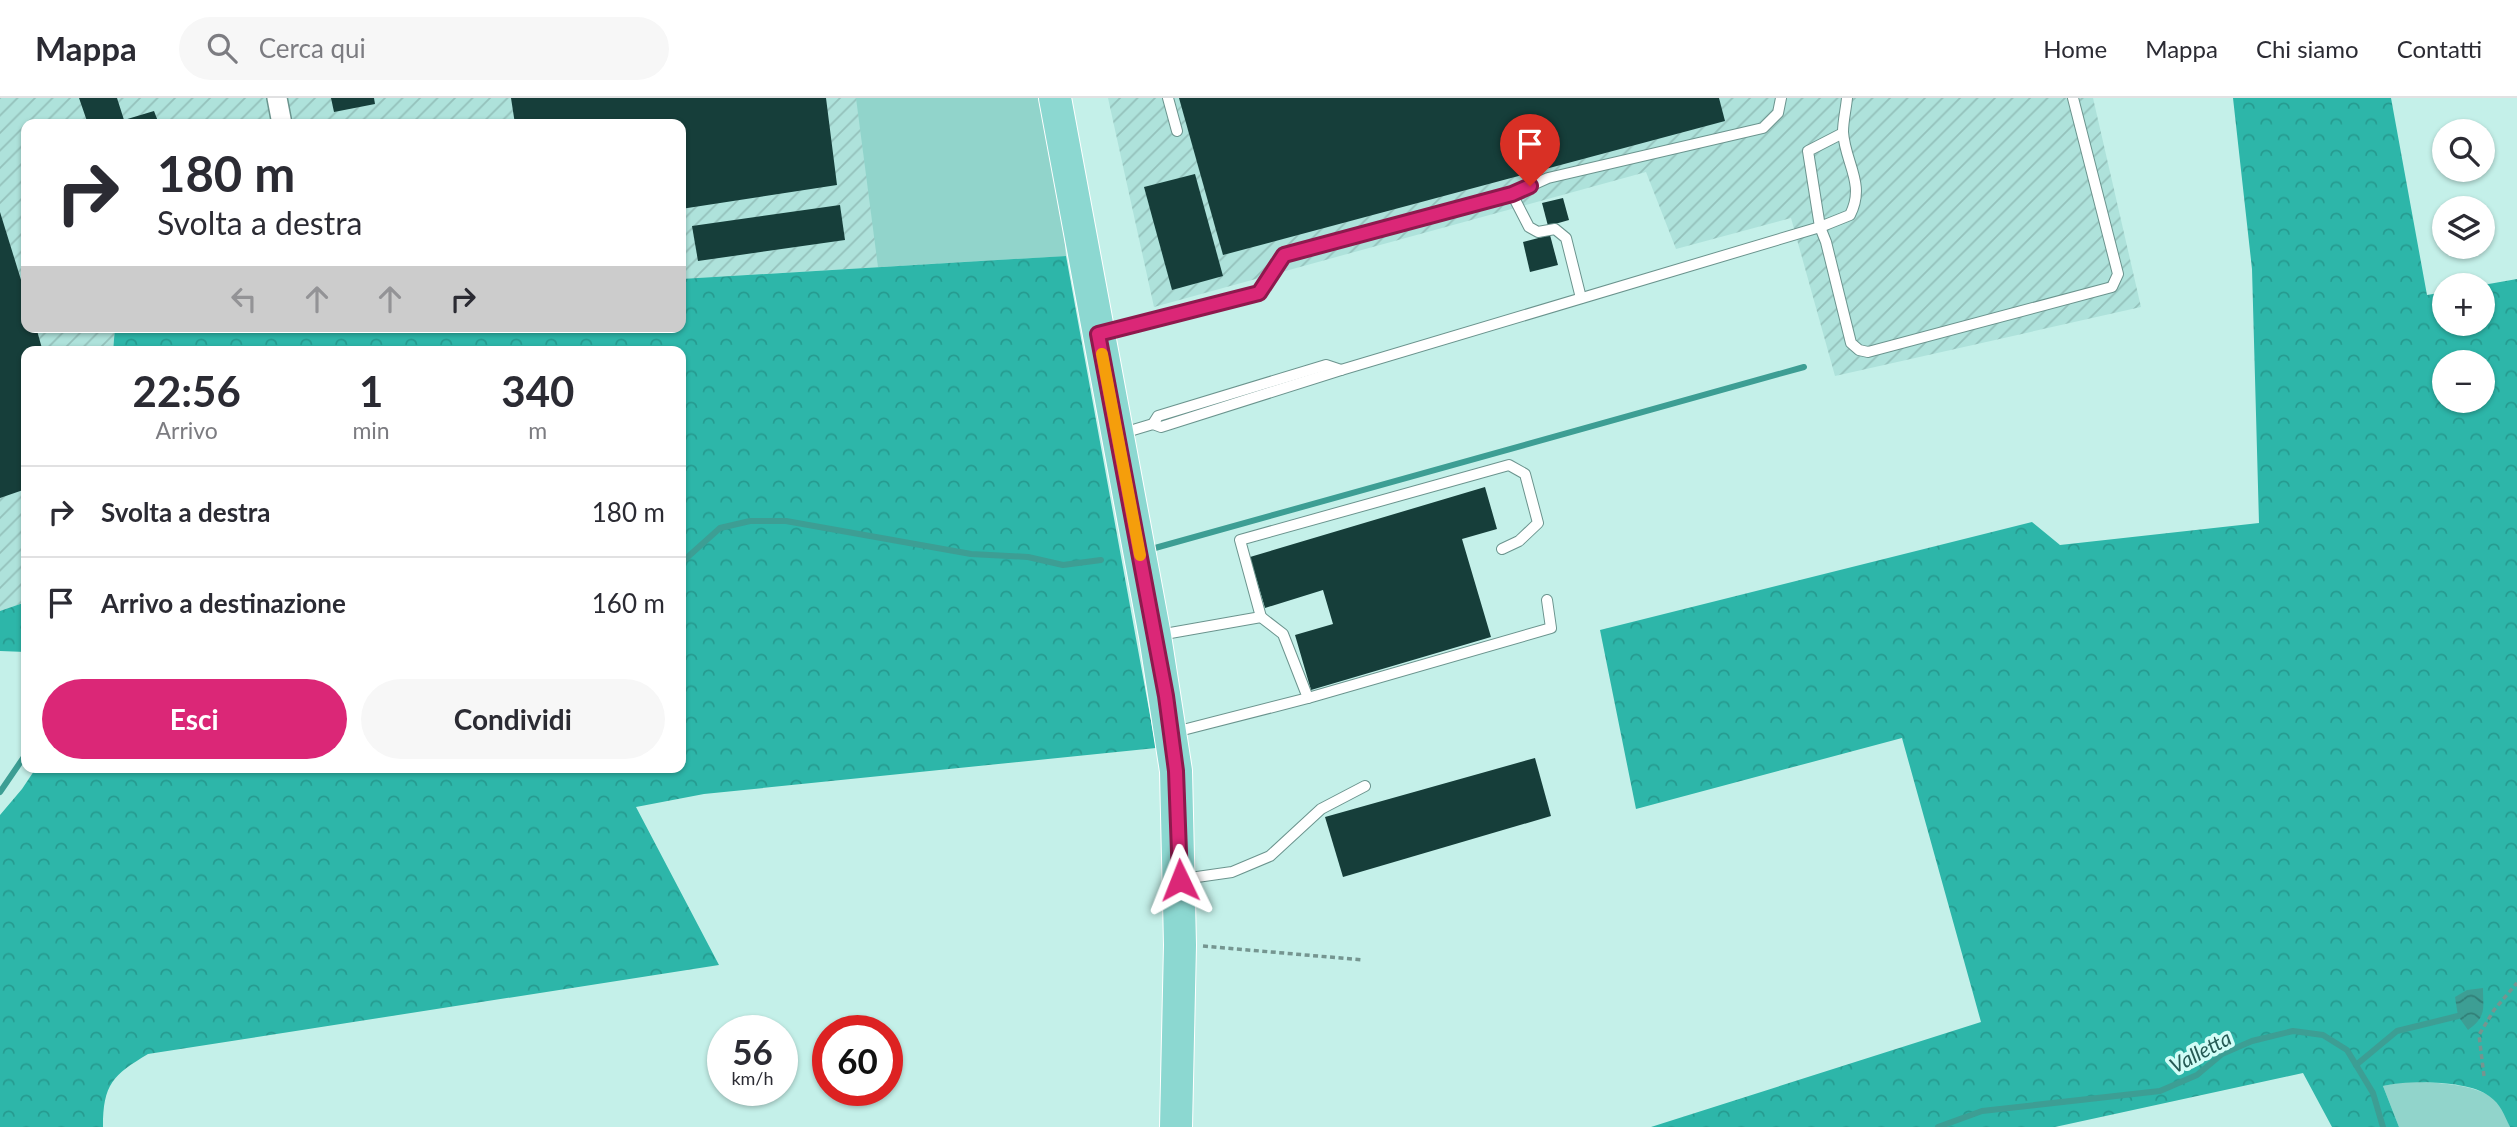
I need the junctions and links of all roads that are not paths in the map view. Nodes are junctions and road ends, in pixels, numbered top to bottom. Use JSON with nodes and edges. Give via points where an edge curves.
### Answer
{"nodes":[{"id":1,"x":276,"y":98,"type":"edge"},
{"id":2,"x":1055,"y":98,"type":"edge"},
{"id":3,"x":1168,"y":98,"type":"edge"},
{"id":4,"x":1780,"y":98,"type":"edge"},
{"id":5,"x":1847,"y":98,"type":"edge"},
{"id":6,"x":2073,"y":98,"type":"edge"},
{"id":7,"x":281,"y":119,"type":"edge"},
{"id":8,"x":1177,"y":131,"type":"dead end"},
{"id":9,"x":1843,"y":133,"type":"junction"},
{"id":10,"x":1512,"y":194,"type":"junction"},
{"id":11,"x":1819,"y":227,"type":"junction"},
{"id":12,"x":1581,"y":298,"type":"junction"},
{"id":13,"x":1098,"y":334,"type":"junction"},
{"id":14,"x":1117,"y":435,"type":"junction"},
{"id":15,"x":1502,"y":549,"type":"dead end"},
{"id":16,"x":1547,"y":600,"type":"dead end"},
{"id":17,"x":1261,"y":617,"type":"junction"},
{"id":18,"x":1155,"y":636,"type":"junction"},
{"id":19,"x":1308,"y":698,"type":"junction"},
{"id":20,"x":1171,"y":733,"type":"junction"},
{"id":21,"x":1365,"y":786,"type":"dead end"},
{"id":22,"x":1180,"y":880,"type":"junction"},
{"id":23,"x":1175,"y":1127,"type":"edge"}],
"edges":[{"from":1,"to":7,"type":"street"},
{"from":2,"to":13,"type":"main road"},
{"from":3,"to":8,"type":"lane"},
{"from":4,"to":10,"type":"lane","via":[[1778,113],[1763,128],[1548,178]]},
{"from":5,"to":9,"type":"lane"},
{"from":6,"to":11,"type":"lane","via":[[2118,274],[2112,287],[1868,352],[1852,343]]},
{"from":9,"to":11,"type":"lane","via":[[1808,151]]},
{"from":9,"to":11,"type":"lane","via":[[1857,202],[1850,215]]},
{"from":10,"to":12,"type":"lane","via":[[1529,227],[1538,232],[1555,229],[1566,238]]},
{"from":10,"to":13,"type":"lane","via":[[1284,255],[1259,293]]},
{"from":11,"to":12,"type":"lane"},
{"from":12,"to":14,"type":"lane","via":[[1161,427],[1153,424]]},
{"from":13,"to":14,"type":"main road"},
{"from":14,"to":18,"type":"main road"},
{"from":15,"to":17,"type":"lane","via":[[1538,523],[1525,474],[1509,464],[1240,540]]},
{"from":16,"to":19,"type":"lane","via":[[1551,628]]},
{"from":17,"to":18,"type":"lane"},
{"from":17,"to":19,"type":"lane","via":[[1283,634]]},
{"from":18,"to":20,"type":"main road"},
{"from":19,"to":20,"type":"lane"},
{"from":20,"to":22,"type":"main road"},
{"from":21,"to":22,"type":"lane","via":[[1321,809],[1270,856],[1232,872]]},
{"from":22,"to":23,"type":"main road"}]}
